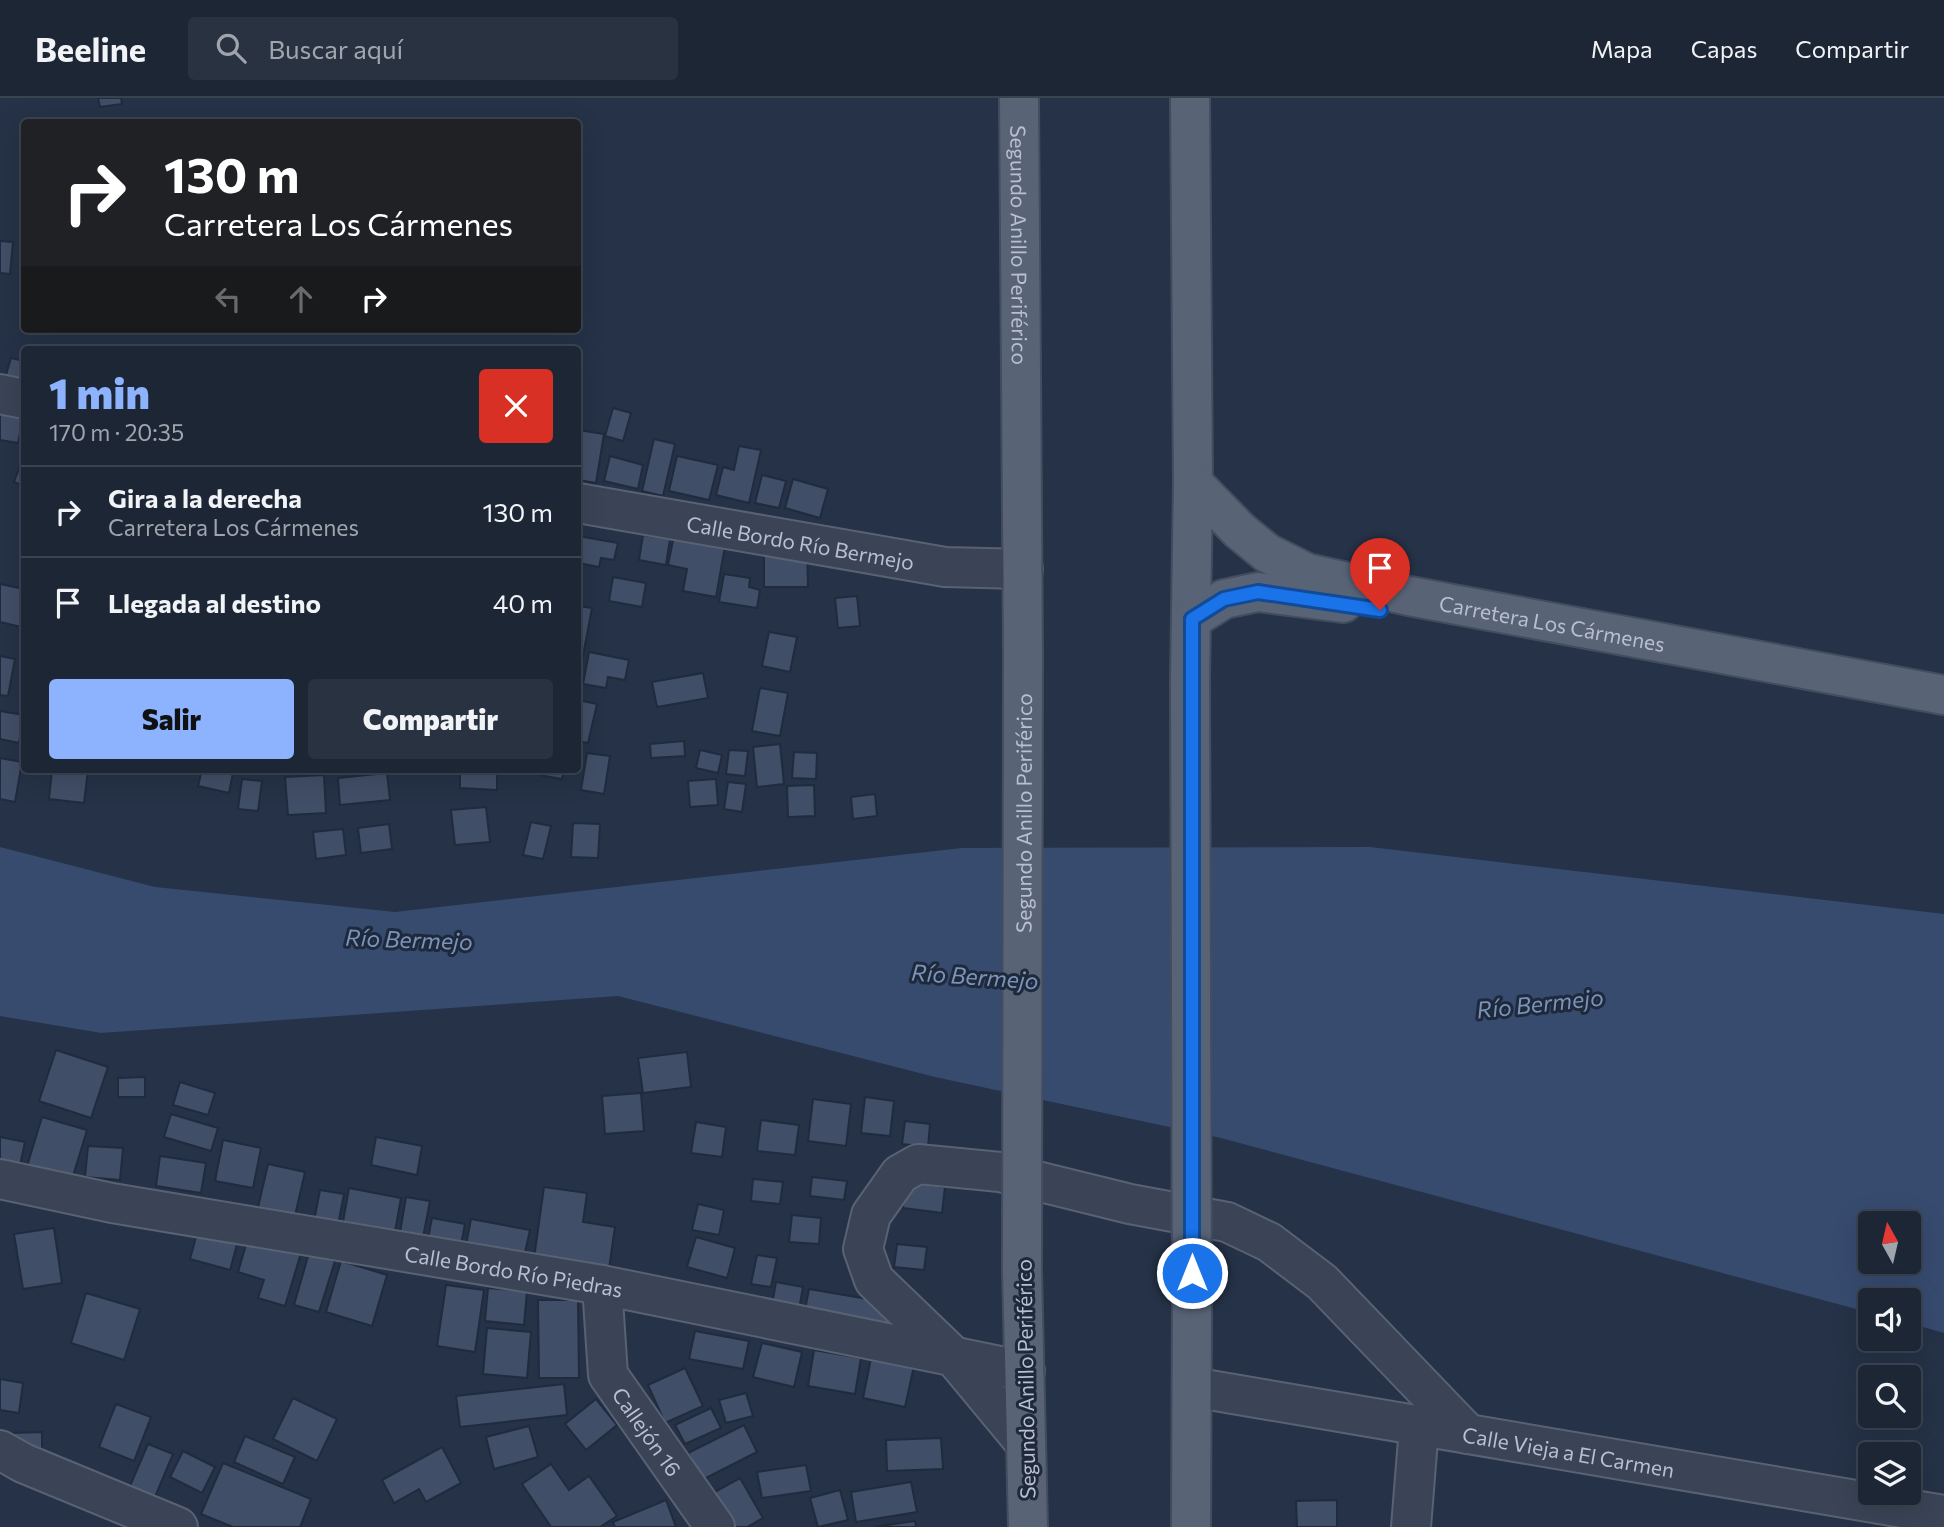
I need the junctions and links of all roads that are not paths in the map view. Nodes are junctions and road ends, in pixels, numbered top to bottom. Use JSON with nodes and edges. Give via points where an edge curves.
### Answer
{"nodes":[{"id":1,"x":1019,"y":98,"type":"edge"},
{"id":2,"x":1190,"y":98,"type":"edge"},
{"id":3,"x":0,"y":394,"type":"edge"},
{"id":4,"x":21,"y":398,"type":"edge"},
{"id":5,"x":1193,"y":483,"type":"junction"},
{"id":6,"x":581,"y":504,"type":"edge"},
{"id":7,"x":1023,"y":569,"type":"junction"},
{"id":8,"x":1192,"y":619,"type":"junction"},
{"id":9,"x":1944,"y":695,"type":"edge"},
{"id":10,"x":1944,"y":714,"type":"edge"},
{"id":11,"x":0,"y":1179,"type":"edge"},
{"id":12,"x":602,"y":1285,"type":"junction"},
{"id":13,"x":953,"y":1356,"type":"junction"},
{"id":14,"x":1025,"y":1371,"type":"junction"},
{"id":15,"x":1192,"y":1387,"type":"junction"},
{"id":16,"x":1419,"y":1427,"type":"junction"},
{"id":17,"x":1468,"y":1434,"type":"junction"},
{"id":18,"x":1027,"y":1444,"type":"junction"},
{"id":19,"x":0,"y":1450,"type":"edge"},
{"id":20,"x":1944,"y":1515,"type":"edge"},
{"id":21,"x":178,"y":1527,"type":"edge"},
{"id":22,"x":715,"y":1527,"type":"edge"},
{"id":23,"x":1028,"y":1527,"type":"edge"},
{"id":24,"x":1191,"y":1527,"type":"edge"},
{"id":25,"x":1411,"y":1527,"type":"edge"}],
"edges":[{"from":1,"to":7,"type":"main road","name":"Segundo Anillo Periférico"},
{"from":2,"to":5,"type":"main road"},
{"from":3,"to":4,"type":"street"},
{"from":5,"to":8,"type":"main road"},
{"from":5,"to":9,"type":"main road","name":"Carretera Los Cármenes","via":[[1267,553],[1307,573]]},
{"from":6,"to":7,"type":"street","name":"Calle Bordo Río Bermejo","via":[[945,568]]},
{"from":7,"to":14,"type":"main road","name":"Segundo Anillo Periférico","bridge":true},
{"from":8,"to":10,"type":"main road","name":"Carretera Los Cármenes","via":[[1224,599],[1247,594],[1302,596]]},
{"from":8,"to":15,"type":"main road","bridge":true},
{"from":11,"to":12,"type":"street","name":"Calle Bordo Río Piedras","via":[[112,1203]]},
{"from":12,"to":13,"type":"street","name":"Calle Bordo Río Piedras"},
{"from":12,"to":22,"type":"street","name":"Callejón 16","via":[[608,1375]]},
{"from":13,"to":14,"type":"street","name":"Calle Bordo Río Piedras"},
{"from":13,"to":17,"type":"street","via":[[874,1280],[863,1249],[876,1206],[900,1174],[918,1164],[1000,1172],[1227,1222],[1269,1242],[1322,1282]]},
{"from":13,"to":18,"type":"street"},
{"from":14,"to":18,"type":"main road","name":"Segundo Anillo Periférico"},
{"from":15,"to":16,"type":"street","name":"Calle Vieja a El Carmen"},
{"from":15,"to":24,"type":"main road"},
{"from":16,"to":17,"type":"street","name":"Calle Vieja a El Carmen"},
{"from":16,"to":25,"type":"street"},
{"from":17,"to":20,"type":"street","name":"Calle Vieja a El Carmen"},
{"from":18,"to":23,"type":"main road","name":"Segundo Anillo Periférico"},
{"from":19,"to":21,"type":"street","via":[[23,1464]]}]}
